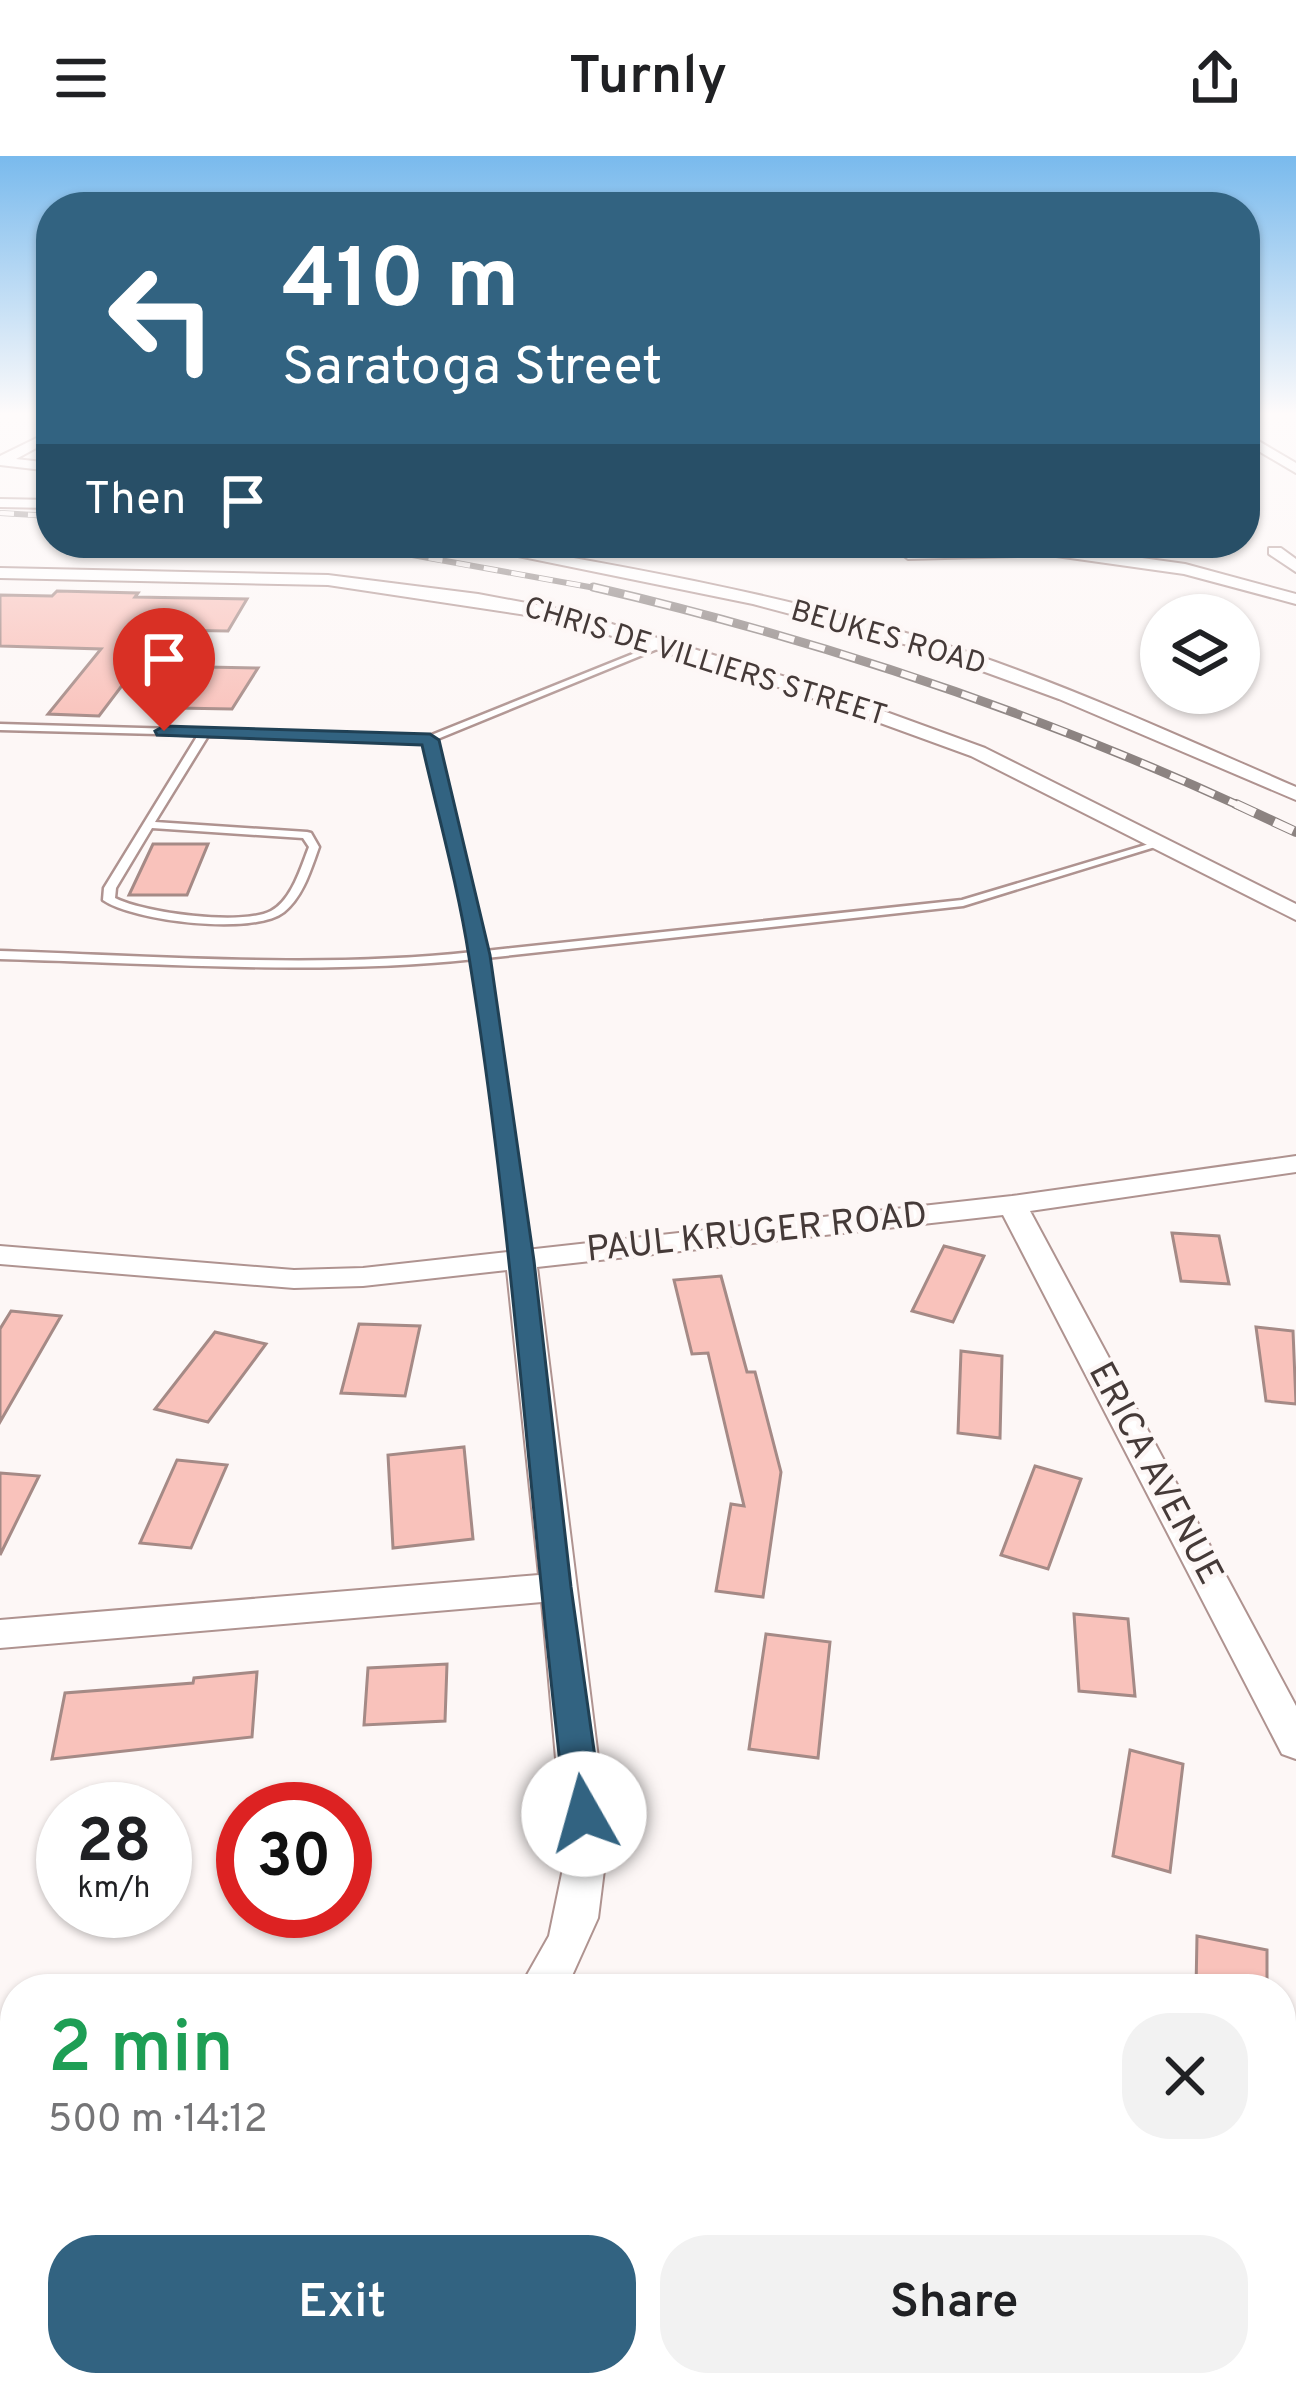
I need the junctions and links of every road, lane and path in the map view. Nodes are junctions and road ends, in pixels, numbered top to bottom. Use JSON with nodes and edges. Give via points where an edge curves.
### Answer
{"nodes":[{"id":1,"x":1275,"y":550,"type":"dead end"},
{"id":2,"x":537,"y":558,"type":"edge"},
{"id":3,"x":1106,"y":558,"type":"edge"},
{"id":4,"x":1296,"y":567,"type":"edge"},
{"id":5,"x":0,"y":572,"type":"edge"},
{"id":6,"x":1296,"y":599,"type":"edge"},
{"id":7,"x":663,"y":645,"type":"junction"},
{"id":8,"x":0,"y":727,"type":"edge"},
{"id":9,"x":205,"y":732,"type":"junction"},
{"id":10,"x":430,"y":740,"type":"junction"},
{"id":11,"x":1296,"y":794,"type":"edge"},
{"id":12,"x":150,"y":825,"type":"junction"},
{"id":13,"x":1163,"y":843,"type":"junction"},
{"id":14,"x":1296,"y":913,"type":"edge"},
{"id":15,"x":0,"y":955,"type":"edge"},
{"id":16,"x":480,"y":955,"type":"junction"},
{"id":17,"x":1296,"y":1165,"type":"edge"},
{"id":18,"x":1012,"y":1205,"type":"junction"},
{"id":19,"x":0,"y":1255,"type":"edge"},
{"id":20,"x":521,"y":1261,"type":"junction"},
{"id":21,"x":554,"y":1587,"type":"junction"},
{"id":22,"x":0,"y":1634,"type":"edge"},
{"id":23,"x":1296,"y":1743,"type":"edge"},
{"id":24,"x":550,"y":1974,"type":"edge"}],
"edges":[{"from":1,"to":4,"type":"street"},
{"from":2,"to":11,"type":"street","name":"BEUKES ROAD","via":[[926,645]]},
{"from":3,"to":6,"type":"street"},
{"from":5,"to":7,"type":"street","name":"CHRIS DE VILLIERS STREET","via":[[364,584],[541,610]]},
{"from":7,"to":10,"type":"lane"},
{"from":7,"to":13,"type":"street","name":"CHRIS DE VILLIERS STREET","via":[[927,731]]},
{"from":8,"to":9,"type":"lane"},
{"from":9,"to":10,"type":"lane"},
{"from":9,"to":12,"type":"lane"},
{"from":10,"to":16,"type":"lane"},
{"from":12,"to":12,"type":"lane","via":[[302,833],[314,847],[288,899],[269,916],[133,913],[109,900],[110,888]]},
{"from":13,"to":14,"type":"street","name":"CHRIS DE VILLIERS STREET"},
{"from":13,"to":16,"type":"lane","via":[[963,903]]},
{"from":15,"to":16,"type":"lane","via":[[330,964]]},
{"from":16,"to":20,"type":"lane"},
{"from":17,"to":18,"type":"street","name":"PAUL KRUGER ROAD"},
{"from":18,"to":20,"type":"street","name":"PAUL KRUGER ROAD"},
{"from":18,"to":23,"type":"street","name":"ERICA AVENUE"},
{"from":19,"to":20,"type":"street","name":"PAUL KRUGER ROAD","via":[[329,1280]]},
{"from":20,"to":21,"type":"street"},
{"from":21,"to":22,"type":"street"},
{"from":21,"to":24,"type":"street","via":[[587,1838],[577,1928]]}]}
